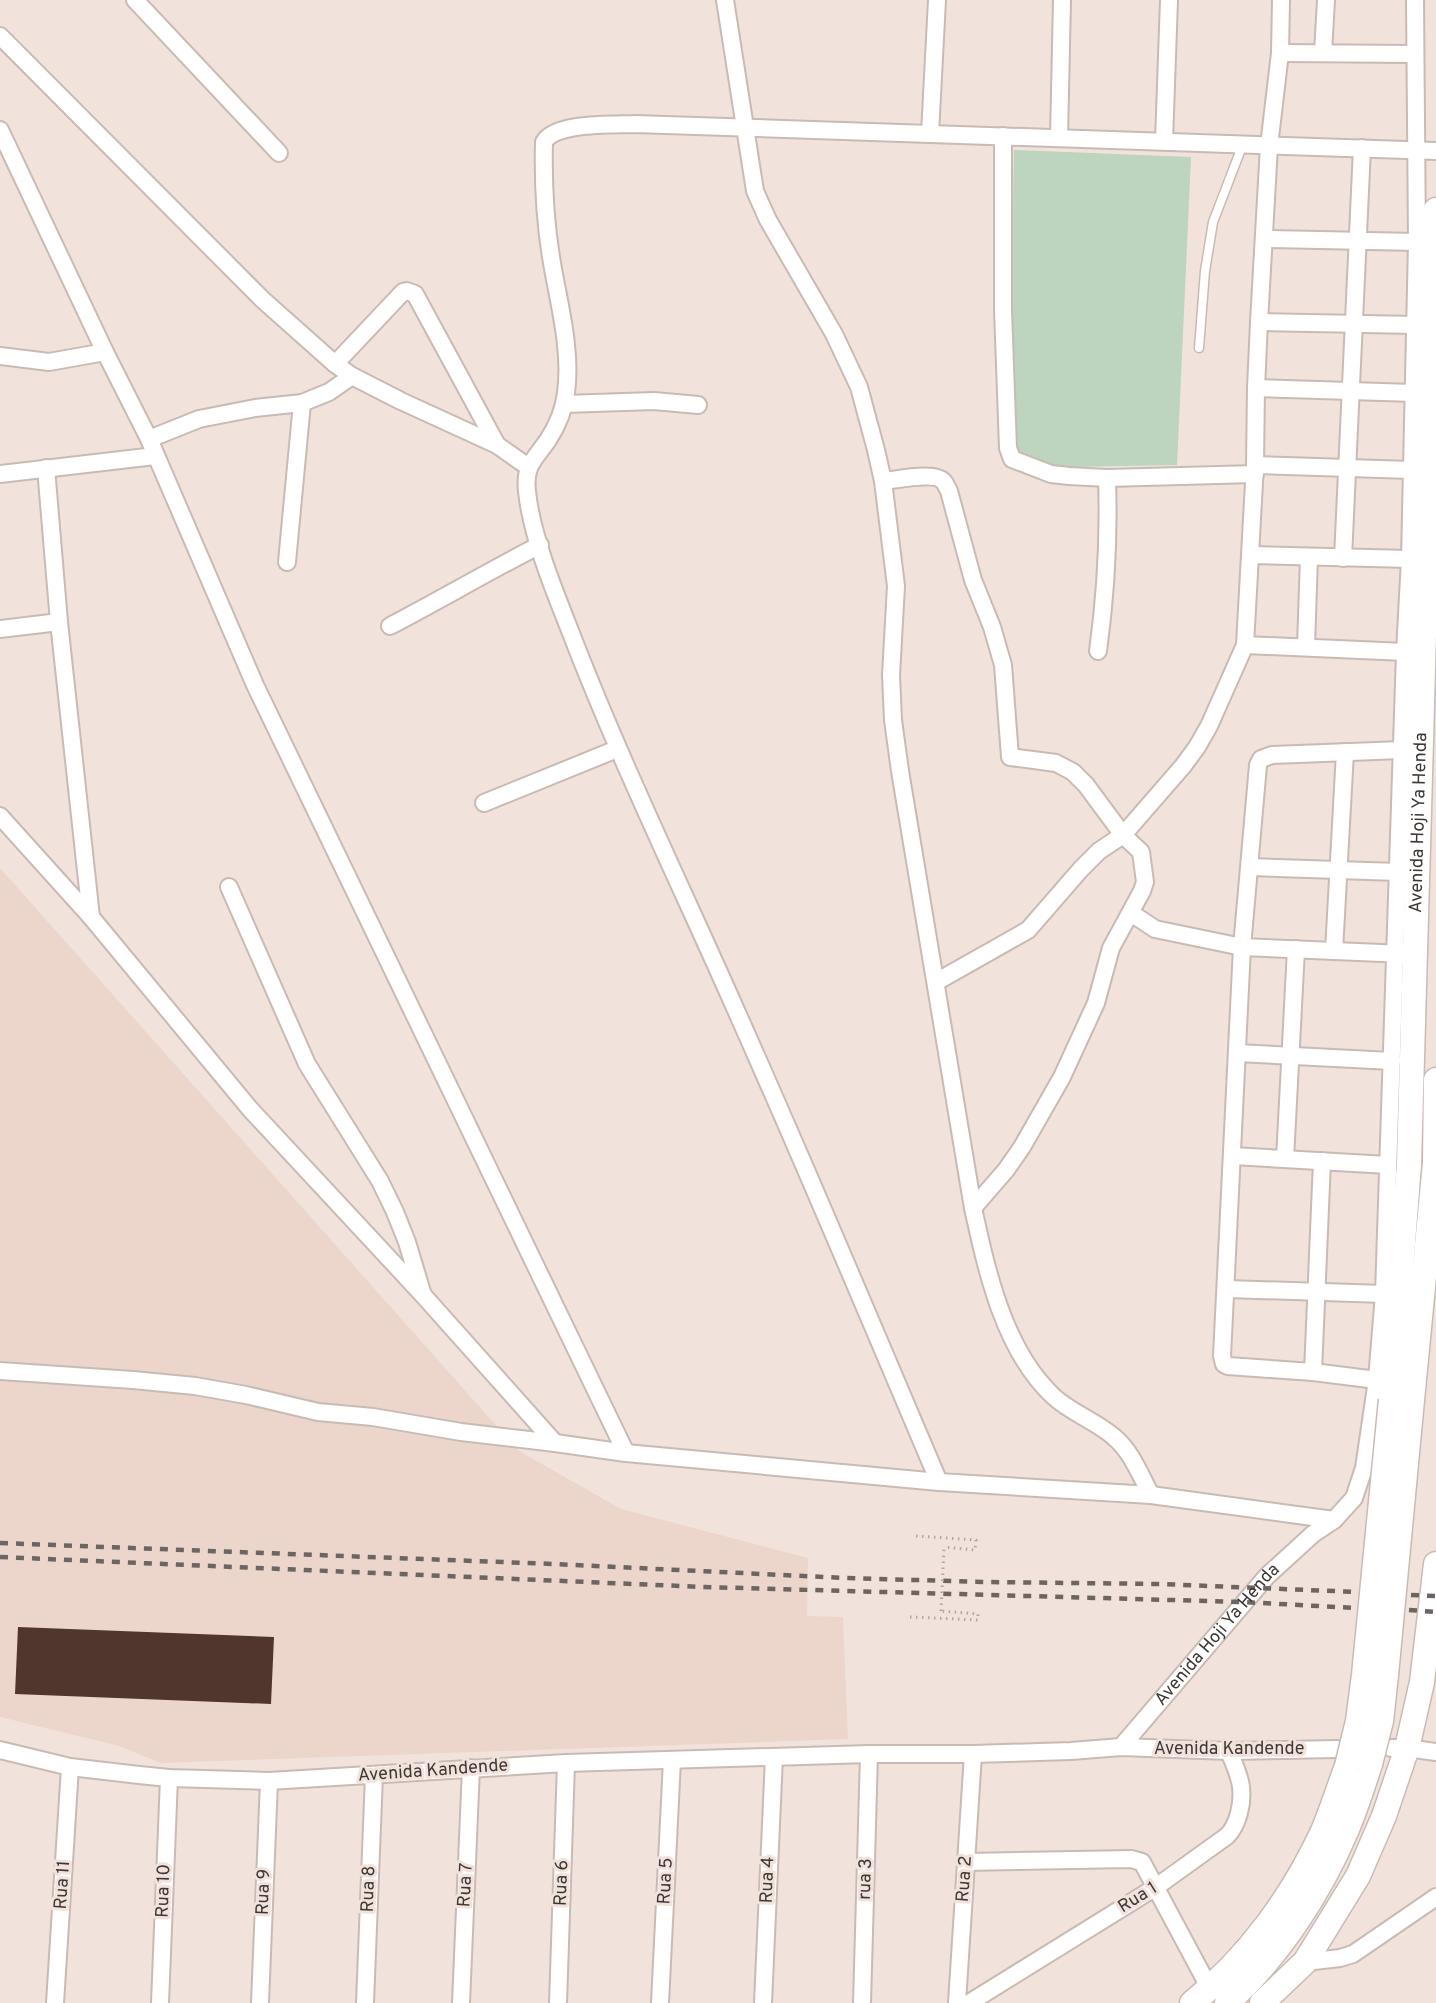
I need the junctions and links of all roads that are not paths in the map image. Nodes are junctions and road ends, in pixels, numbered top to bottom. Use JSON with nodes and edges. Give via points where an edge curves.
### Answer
{"nodes":[{"id":1,"x":135,"y":0,"type":"edge"},
{"id":2,"x":725,"y":0,"type":"edge"},
{"id":3,"x":937,"y":0,"type":"edge"},
{"id":4,"x":1062,"y":0,"type":"edge"},
{"id":5,"x":1169,"y":0,"type":"edge"},
{"id":6,"x":1281,"y":0,"type":"edge"},
{"id":7,"x":1326,"y":0,"type":"edge"},
{"id":8,"x":1415,"y":0,"type":"edge"},
{"id":9,"x":0,"y":36,"type":"edge"},
{"id":10,"x":1280,"y":53,"type":"junction"},
{"id":11,"x":1323,"y":53,"type":"junction"},
{"id":12,"x":1415,"y":54,"type":"junction"},
{"id":13,"x":746,"y":127,"type":"junction"},
{"id":14,"x":0,"y":130,"type":"edge"},
{"id":15,"x":930,"y":134,"type":"junction"},
{"id":16,"x":1003,"y":136,"type":"junction"},
{"id":17,"x":1059,"y":138,"type":"junction"},
{"id":18,"x":1164,"y":141,"type":"junction"},
{"id":19,"x":1243,"y":144,"type":"junction"},
{"id":20,"x":1269,"y":146,"type":"junction"},
{"id":21,"x":1362,"y":148,"type":"junction"},
{"id":22,"x":1418,"y":151,"type":"junction"},
{"id":23,"x":1436,"y":151,"type":"edge"},
{"id":24,"x":279,"y":153,"type":"dead end"},
{"id":25,"x":1436,"y":210,"type":"edge"},
{"id":26,"x":1264,"y":239,"type":"junction"},
{"id":27,"x":1417,"y":242,"type":"junction"},
{"id":28,"x":1358,"y":243,"type":"junction"},
{"id":29,"x":1259,"y":322,"type":"junction"},
{"id":30,"x":1354,"y":325,"type":"junction"},
{"id":31,"x":1416,"y":326,"type":"junction"},
{"id":32,"x":1199,"y":348,"type":"dead end"},
{"id":33,"x":105,"y":352,"type":"junction"},
{"id":34,"x":0,"y":356,"type":"edge"},
{"id":35,"x":335,"y":364,"type":"junction"},
{"id":36,"x":352,"y":376,"type":"junction"},
{"id":37,"x":1256,"y":388,"type":"junction"},
{"id":38,"x":1351,"y":391,"type":"junction"},
{"id":39,"x":1414,"y":393,"type":"junction"},
{"id":40,"x":302,"y":403,"type":"junction"},
{"id":41,"x":564,"y":404,"type":"junction"},
{"id":42,"x":698,"y":405,"type":"dead end"},
{"id":43,"x":149,"y":439,"type":"junction"},
{"id":44,"x":497,"y":445,"type":"junction"},
{"id":45,"x":155,"y":456,"type":"junction"},
{"id":46,"x":527,"y":466,"type":"junction"},
{"id":47,"x":1347,"y":467,"type":"junction"},
{"id":48,"x":45,"y":468,"type":"junction"},
{"id":49,"x":1255,"y":469,"type":"junction"},
{"id":50,"x":1412,"y":470,"type":"junction"},
{"id":51,"x":0,"y":474,"type":"edge"},
{"id":52,"x":1107,"y":478,"type":"junction"},
{"id":53,"x":883,"y":481,"type":"junction"},
{"id":54,"x":540,"y":545,"type":"junction"},
{"id":55,"x":1251,"y":555,"type":"junction"},
{"id":56,"x":1310,"y":557,"type":"junction"},
{"id":57,"x":1344,"y":558,"type":"junction"},
{"id":58,"x":1410,"y":559,"type":"junction"},
{"id":59,"x":287,"y":562,"type":"dead end"},
{"id":60,"x":59,"y":622,"type":"junction"},
{"id":61,"x":390,"y":626,"type":"dead end"},
{"id":62,"x":0,"y":629,"type":"edge"},
{"id":63,"x":1245,"y":645,"type":"junction"},
{"id":64,"x":1306,"y":646,"type":"junction"},
{"id":65,"x":1098,"y":651,"type":"dead end"},
{"id":66,"x":1405,"y":652,"type":"junction"},
{"id":67,"x":617,"y":749,"type":"junction"},
{"id":68,"x":1402,"y":750,"type":"junction"},
{"id":69,"x":1345,"y":752,"type":"junction"},
{"id":70,"x":484,"y":803,"type":"dead end"},
{"id":71,"x":0,"y":816,"type":"edge"},
{"id":72,"x":1123,"y":835,"type":"junction"},
{"id":73,"x":1250,"y":867,"type":"junction"},
{"id":74,"x":1338,"y":871,"type":"junction"},
{"id":75,"x":1398,"y":872,"type":"junction"},
{"id":76,"x":230,"y":887,"type":"dead end"},
{"id":77,"x":1131,"y":913,"type":"junction"},
{"id":78,"x":91,"y":916,"type":"junction"},
{"id":79,"x":1242,"y":947,"type":"junction"},
{"id":80,"x":1296,"y":950,"type":"junction"},
{"id":81,"x":1334,"y":951,"type":"junction"},
{"id":82,"x":1405,"y":954,"type":"junction"},
{"id":83,"x":936,"y":982,"type":"junction"},
{"id":84,"x":1237,"y":1053,"type":"junction"},
{"id":85,"x":1290,"y":1055,"type":"junction"},
{"id":86,"x":1392,"y":1061,"type":"junction"},
{"id":87,"x":1436,"y":1080,"type":"edge"},
{"id":88,"x":1233,"y":1156,"type":"junction"},
{"id":89,"x":1285,"y":1159,"type":"junction"},
{"id":90,"x":1322,"y":1161,"type":"junction"},
{"id":91,"x":1436,"y":1163,"type":"edge"},
{"id":92,"x":1388,"y":1165,"type":"junction"},
{"id":93,"x":973,"y":1208,"type":"junction"},
{"id":94,"x":1227,"y":1290,"type":"junction"},
{"id":95,"x":1317,"y":1292,"type":"junction"},
{"id":96,"x":1384,"y":1294,"type":"junction"},
{"id":97,"x":423,"y":1295,"type":"junction"},
{"id":98,"x":0,"y":1371,"type":"edge"},
{"id":99,"x":1313,"y":1372,"type":"junction"},
{"id":100,"x":1393,"y":1393,"type":"junction"},
{"id":101,"x":555,"y":1443,"type":"junction"},
{"id":102,"x":626,"y":1453,"type":"junction"},
{"id":103,"x":939,"y":1482,"type":"junction"},
{"id":104,"x":1151,"y":1495,"type":"junction"},
{"id":105,"x":1334,"y":1520,"type":"junction"},
{"id":106,"x":1436,"y":1564,"type":"edge"},
{"id":107,"x":1122,"y":1747,"type":"junction"},
{"id":108,"x":1399,"y":1748,"type":"junction"},
{"id":109,"x":0,"y":1749,"type":"edge"},
{"id":110,"x":1229,"y":1751,"type":"junction"},
{"id":111,"x":1436,"y":1752,"type":"edge"},
{"id":112,"x":973,"y":1754,"type":"junction"},
{"id":113,"x":869,"y":1755,"type":"junction"},
{"id":114,"x":774,"y":1757,"type":"junction"},
{"id":115,"x":672,"y":1760,"type":"junction"},
{"id":116,"x":1352,"y":1760,"type":"junction"},
{"id":117,"x":566,"y":1763,"type":"junction"},
{"id":118,"x":70,"y":1767,"type":"junction"},
{"id":119,"x":471,"y":1768,"type":"junction"},
{"id":120,"x":374,"y":1775,"type":"junction"},
{"id":121,"x":169,"y":1778,"type":"junction"},
{"id":122,"x":269,"y":1781,"type":"junction"},
{"id":123,"x":966,"y":1862,"type":"junction"},
{"id":124,"x":1156,"y":1887,"type":"junction"},
{"id":125,"x":1436,"y":1897,"type":"edge"},
{"id":126,"x":1305,"y":1962,"type":"junction"},
{"id":127,"x":1209,"y":1998,"type":"edge"},
{"id":128,"x":55,"y":2003,"type":"edge"},
{"id":129,"x":160,"y":2003,"type":"edge"},
{"id":130,"x":260,"y":2003,"type":"edge"},
{"id":131,"x":365,"y":2003,"type":"edge"},
{"id":132,"x":461,"y":2003,"type":"edge"},
{"id":133,"x":558,"y":2003,"type":"edge"},
{"id":134,"x":660,"y":2003,"type":"edge"},
{"id":135,"x":763,"y":2003,"type":"edge"},
{"id":136,"x":862,"y":2003,"type":"edge"},
{"id":137,"x":957,"y":2003,"type":"edge"},
{"id":138,"x":969,"y":2003,"type":"edge"},
{"id":139,"x":1262,"y":2003,"type":"edge"}],
"edges":[{"from":1,"to":24,"type":"street"},
{"from":2,"to":13,"type":"street"},
{"from":3,"to":15,"type":"street"},
{"from":4,"to":17,"type":"street"},
{"from":5,"to":18,"type":"street"},
{"from":6,"to":10,"type":"street"},
{"from":7,"to":11,"type":"street"},
{"from":8,"to":12,"type":"street","name":"Avenida Hoji Ya Henda"},
{"from":9,"to":35,"type":"street","via":[[255,292]]},
{"from":10,"to":11,"type":"street"},
{"from":10,"to":20,"type":"street"},
{"from":11,"to":12,"type":"street"},
{"from":12,"to":22,"type":"street","name":"Avenida Hoji Ya Henda"},
{"from":13,"to":15,"type":"street"},
{"from":13,"to":41,"type":"street","via":[[600,125],[567,129],[545,140],[545,219],[565,350]]},
{"from":13,"to":53,"type":"street","via":[[757,197],[834,334],[859,387]]},
{"from":14,"to":33,"type":"street"},
{"from":15,"to":16,"type":"street"},
{"from":16,"to":17,"type":"street"},
{"from":16,"to":52,"type":"street","via":[[1008,448],[1012,459],[1051,474]]},
{"from":17,"to":18,"type":"street"},
{"from":18,"to":19,"type":"street"},
{"from":19,"to":20,"type":"street"},
{"from":19,"to":32,"type":"lane","via":[[1213,222]]},
{"from":20,"to":21,"type":"street"},
{"from":20,"to":26,"type":"street"},
{"from":21,"to":22,"type":"street"},
{"from":21,"to":28,"type":"street"},
{"from":22,"to":23,"type":"street"},
{"from":22,"to":27,"type":"street","name":"Avenida Hoji Ya Henda"},
{"from":25,"to":82,"type":"main road","name":"Avenida Hoji Ya Henda"},
{"from":26,"to":28,"type":"street"},
{"from":26,"to":29,"type":"street"},
{"from":27,"to":28,"type":"street"},
{"from":27,"to":31,"type":"street","name":"Avenida Hoji Ya Henda"},
{"from":28,"to":30,"type":"street"},
{"from":29,"to":30,"type":"street"},
{"from":29,"to":37,"type":"street"},
{"from":30,"to":31,"type":"street"},
{"from":30,"to":38,"type":"street"},
{"from":31,"to":39,"type":"street","name":"Avenida Hoji Ya Henda"},
{"from":33,"to":34,"type":"street","via":[[49,362]]},
{"from":33,"to":43,"type":"street"},
{"from":35,"to":36,"type":"street"},
{"from":35,"to":44,"type":"street","via":[[403,292],[410,291]]},
{"from":36,"to":40,"type":"street","via":[[329,392]]},
{"from":36,"to":44,"type":"street"},
{"from":37,"to":38,"type":"street"},
{"from":37,"to":49,"type":"street"},
{"from":38,"to":39,"type":"street"},
{"from":38,"to":47,"type":"street"},
{"from":39,"to":50,"type":"street","name":"Avenida Hoji Ya Henda"},
{"from":40,"to":43,"type":"street","via":[[199,419]]},
{"from":40,"to":59,"type":"street"},
{"from":41,"to":42,"type":"street","via":[[654,401]]},
{"from":41,"to":46,"type":"street","via":[[547,441]]},
{"from":43,"to":45,"type":"street"},
{"from":44,"to":46,"type":"street"},
{"from":45,"to":48,"type":"street"},
{"from":45,"to":102,"type":"street","via":[[255,685]]},
{"from":46,"to":54,"type":"street","via":[[526,490]]},
{"from":47,"to":49,"type":"street"},
{"from":47,"to":50,"type":"street"},
{"from":47,"to":57,"type":"street"},
{"from":48,"to":51,"type":"street"},
{"from":48,"to":60,"type":"street"},
{"from":49,"to":52,"type":"street"},
{"from":49,"to":55,"type":"street"},
{"from":50,"to":58,"type":"street","name":"Avenida Hoji Ya Henda"},
{"from":52,"to":65,"type":"street","via":[[1105,602]]},
{"from":53,"to":72,"type":"street","via":[[926,477],[944,482],[1003,665],[1010,757],[1056,763],[1072,772]]},
{"from":53,"to":83,"type":"street","via":[[896,586],[891,654],[893,720]]},
{"from":54,"to":61,"type":"street"},
{"from":54,"to":67,"type":"street"},
{"from":55,"to":56,"type":"street"},
{"from":55,"to":63,"type":"street"},
{"from":56,"to":57,"type":"street"},
{"from":56,"to":64,"type":"street"},
{"from":57,"to":58,"type":"street"},
{"from":58,"to":66,"type":"street","name":"Avenida Hoji Ya Henda"},
{"from":60,"to":62,"type":"street"},
{"from":60,"to":78,"type":"street"},
{"from":63,"to":64,"type":"street"},
{"from":63,"to":72,"type":"street","via":[[1197,747]]},
{"from":64,"to":66,"type":"street"},
{"from":66,"to":68,"type":"street","name":"Avenida Hoji Ya Henda"},
{"from":67,"to":70,"type":"street"},
{"from":67,"to":103,"type":"street","via":[[765,1074]]},
{"from":68,"to":69,"type":"street"},
{"from":68,"to":75,"type":"street","name":"Avenida Hoji Ya Henda"},
{"from":69,"to":73,"type":"street","via":[[1272,755],[1259,762]]},
{"from":69,"to":74,"type":"street"},
{"from":71,"to":78,"type":"street"},
{"from":72,"to":77,"type":"street","via":[[1141,852],[1145,873],[1142,891]]},
{"from":72,"to":83,"type":"street","via":[[1099,851],[1028,930]]},
{"from":73,"to":74,"type":"street"},
{"from":73,"to":79,"type":"street"},
{"from":74,"to":75,"type":"street"},
{"from":74,"to":81,"type":"street"},
{"from":75,"to":82,"type":"street","name":"Avenida Hoji Ya Henda"},
{"from":76,"to":97,"type":"street","via":[[307,1065],[380,1181],[395,1212]]},
{"from":77,"to":79,"type":"street","via":[[1155,929]]},
{"from":77,"to":93,"type":"street","via":[[1111,948],[1096,1003],[1062,1077],[1017,1154]]},
{"from":78,"to":97,"type":"street","via":[[250,1109]]},
{"from":79,"to":80,"type":"street"},
{"from":79,"to":84,"type":"street"},
{"from":80,"to":81,"type":"street"},
{"from":80,"to":85,"type":"street"},
{"from":81,"to":82,"type":"street"},
{"from":82,"to":86,"type":"street","name":"Avenida Hoji Ya Henda"},
{"from":82,"to":100,"type":"main road","name":"Avenida Hoji Ya Henda","via":[[1409,1164]]},
{"from":83,"to":93,"type":"street"},
{"from":84,"to":85,"type":"street"},
{"from":84,"to":88,"type":"street"},
{"from":85,"to":86,"type":"street"},
{"from":85,"to":89,"type":"street"},
{"from":86,"to":92,"type":"street","name":"Avenida Hoji Ya Henda"},
{"from":87,"to":91,"type":"main road"},
{"from":88,"to":89,"type":"street"},
{"from":88,"to":94,"type":"street"},
{"from":89,"to":90,"type":"street"},
{"from":90,"to":92,"type":"street"},
{"from":90,"to":95,"type":"street"},
{"from":91,"to":100,"type":"main road"},
{"from":92,"to":96,"type":"street","name":"Avenida Hoji Ya Henda"},
{"from":93,"to":104,"type":"street","via":[[988,1276],[1024,1361],[1055,1398],[1113,1435],[1126,1449]]},
{"from":94,"to":95,"type":"street"},
{"from":94,"to":99,"type":"street","via":[[1224,1364]]},
{"from":95,"to":96,"type":"street"},
{"from":95,"to":99,"type":"street"},
{"from":96,"to":100,"type":"street","name":"Avenida Hoji Ya Henda"},
{"from":97,"to":101,"type":"street"},
{"from":98,"to":101,"type":"street","via":[[195,1386],[318,1412]]},
{"from":99,"to":100,"type":"street"},
{"from":100,"to":105,"type":"street","name":"Avenida Hoji Ya Henda","via":[[1354,1498]]},
{"from":100,"to":116,"type":"main road","bridge":true},
{"from":101,"to":102,"type":"street"},
{"from":102,"to":103,"type":"street"},
{"from":103,"to":104,"type":"street"},
{"from":104,"to":105,"type":"street"},
{"from":105,"to":107,"type":"street","name":"Avenida Hoji Ya Henda","via":[[1267,1576]]},
{"from":106,"to":108,"type":"main road","via":[[1422,1682]]},
{"from":107,"to":110,"type":"street","name":"Avenida Kandende"},
{"from":107,"to":112,"type":"street"},
{"from":108,"to":111,"type":"street"},
{"from":108,"to":126,"type":"main road","via":[[1384,1816],[1358,1876]]},
{"from":109,"to":118,"type":"street","name":"Avenida Kandende"},
{"from":110,"to":116,"type":"street","name":"Avenida Kandende"},
{"from":110,"to":124,"type":"street","name":"Rua 1","via":[[1241,1787],[1234,1829]]},
{"from":112,"to":113,"type":"street"},
{"from":112,"to":123,"type":"street","name":"Rua 2"},
{"from":113,"to":114,"type":"street","name":"Avenida Kandende"},
{"from":113,"to":136,"type":"street","name":"rua 3"},
{"from":114,"to":115,"type":"street","name":"Avenida Kandende"},
{"from":114,"to":135,"type":"street","name":"Rua 4"},
{"from":115,"to":117,"type":"street","name":"Avenida Kandende"},
{"from":115,"to":134,"type":"street","name":"Rua 5"},
{"from":116,"to":127,"type":"main road","via":[[1293,1888]]},
{"from":117,"to":119,"type":"street","name":"Avenida Kandende"},
{"from":117,"to":133,"type":"street","name":"Rua 6"},
{"from":118,"to":121,"type":"street","name":"Avenida Kandende"},
{"from":118,"to":128,"type":"street","name":"Rua 11"},
{"from":119,"to":120,"type":"street","name":"Avenida Kandende"},
{"from":119,"to":132,"type":"street","name":"Rua 7"},
{"from":120,"to":122,"type":"street","name":"Avenida Kandende"},
{"from":120,"to":131,"type":"street","name":"Rua 8"},
{"from":121,"to":122,"type":"street","name":"Avenida Kandende"},
{"from":121,"to":129,"type":"street","name":"Rua 10"},
{"from":122,"to":130,"type":"street","name":"Rua 9"},
{"from":123,"to":124,"type":"street","via":[[1131,1859],[1142,1862]]},
{"from":123,"to":137,"type":"street","name":"Rua 2"},
{"from":124,"to":127,"type":"street"},
{"from":124,"to":138,"type":"street","name":"Rua 1"},
{"from":125,"to":126,"type":"street","via":[[1353,1954]]},
{"from":126,"to":139,"type":"main road"}]}
